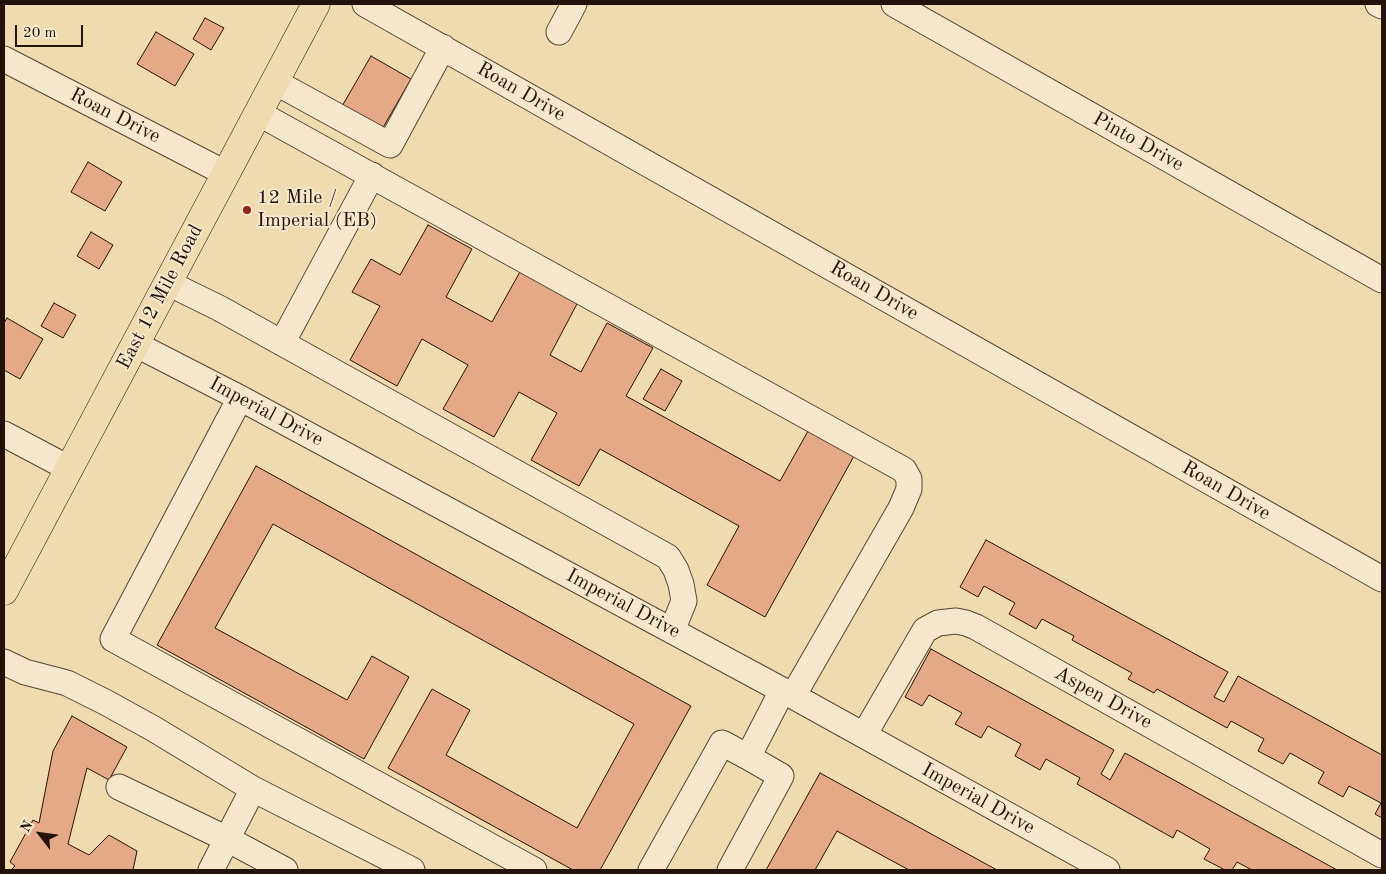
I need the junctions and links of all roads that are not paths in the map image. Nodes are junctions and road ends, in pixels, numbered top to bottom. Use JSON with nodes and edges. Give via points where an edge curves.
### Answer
{"nodes":[{"id":1,"x":316,"y":4,"type":"edge"},
{"id":2,"x":365,"y":4,"type":"edge"},
{"id":3,"x":574,"y":4,"type":"edge"},
{"id":4,"x":894,"y":4,"type":"edge"},
{"id":5,"x":1378,"y":4,"type":"edge"},
{"id":6,"x":1382,"y":6,"type":"edge"},
{"id":7,"x":559,"y":32,"type":"dead end"},
{"id":8,"x":442,"y":47,"type":"junction"},
{"id":9,"x":4,"y":59,"type":"edge"},
{"id":10,"x":275,"y":82,"type":"junction"},
{"id":11,"x":258,"y":113,"type":"junction"},
{"id":12,"x":225,"y":173,"type":"junction"},
{"id":13,"x":372,"y":175,"type":"junction"},
{"id":14,"x":1382,"y":280,"type":"edge"},
{"id":15,"x":168,"y":283,"type":"junction"},
{"id":16,"x":282,"y":343,"type":"junction"},
{"id":17,"x":135,"y":344,"type":"junction"},
{"id":18,"x":240,"y":398,"type":"junction"},
{"id":19,"x":4,"y":434,"type":"edge"},
{"id":20,"x":70,"y":468,"type":"junction"},
{"id":21,"x":1382,"y":579,"type":"edge"},
{"id":22,"x":4,"y":591,"type":"edge"},
{"id":23,"x":672,"y":631,"type":"junction"},
{"id":24,"x":4,"y":662,"type":"edge"},
{"id":25,"x":788,"y":694,"type":"junction"},
{"id":26,"x":864,"y":735,"type":"junction"},
{"id":27,"x":748,"y":757,"type":"junction"},
{"id":28,"x":119,"y":787,"type":"dead end"},
{"id":29,"x":253,"y":788,"type":"junction"},
{"id":30,"x":227,"y":840,"type":"junction"},
{"id":31,"x":1382,"y":855,"type":"edge"},
{"id":32,"x":211,"y":870,"type":"edge"},
{"id":33,"x":285,"y":870,"type":"edge"},
{"id":34,"x":412,"y":870,"type":"edge"},
{"id":35,"x":534,"y":870,"type":"edge"},
{"id":36,"x":651,"y":870,"type":"edge"},
{"id":37,"x":730,"y":870,"type":"edge"},
{"id":38,"x":1107,"y":870,"type":"edge"}],
"edges":[{"from":1,"to":10,"type":"main road","name":"East 12 Mile Road"},
{"from":2,"to":8,"type":"street","name":"Roan Drive"},
{"from":3,"to":7,"type":"street"},
{"from":4,"to":14,"type":"street","name":"Pinto Drive"},
{"from":5,"to":6,"type":"street"},
{"from":8,"to":10,"type":"street","via":[[390,144]]},
{"from":8,"to":21,"type":"street","name":"Roan Drive"},
{"from":9,"to":12,"type":"street","name":"Roan Drive"},
{"from":10,"to":11,"type":"main road","name":"East 12 Mile Road"},
{"from":11,"to":12,"type":"main road","name":"East 12 Mile Road"},
{"from":11,"to":13,"type":"street"},
{"from":12,"to":15,"type":"main road","name":"East 12 Mile Road"},
{"from":13,"to":16,"type":"street"},
{"from":13,"to":25,"type":"street","via":[[904,470],[909,488],[901,508]]},
{"from":15,"to":16,"type":"street"},
{"from":15,"to":17,"type":"main road","name":"East 12 Mile Road"},
{"from":16,"to":23,"type":"street","via":[[668,557],[676,570],[684,601]]},
{"from":17,"to":18,"type":"street","name":"Imperial Drive"},
{"from":17,"to":20,"type":"main road","name":"East 12 Mile Road"},
{"from":18,"to":23,"type":"street","name":"Imperial Drive"},
{"from":18,"to":35,"type":"street","via":[[113,639]]},
{"from":19,"to":20,"type":"street"},
{"from":20,"to":22,"type":"main road","name":"East 12 Mile Road"},
{"from":23,"to":25,"type":"street","name":"Imperial Drive"},
{"from":24,"to":29,"type":"street","via":[[25,672],[67,683],[105,702]]},
{"from":25,"to":26,"type":"street","name":"Imperial Drive"},
{"from":25,"to":27,"type":"street"},
{"from":26,"to":31,"type":"street","name":"Aspen Drive","via":[[925,630],[938,623],[961,622],[976,627]]},
{"from":26,"to":38,"type":"street","name":"Imperial Drive"},
{"from":27,"to":36,"type":"street","via":[[722,743]]},
{"from":27,"to":37,"type":"street","via":[[781,776]]},
{"from":28,"to":30,"type":"street"},
{"from":29,"to":30,"type":"street"},
{"from":29,"to":34,"type":"street"},
{"from":30,"to":32,"type":"street"},
{"from":30,"to":33,"type":"street"}]}
